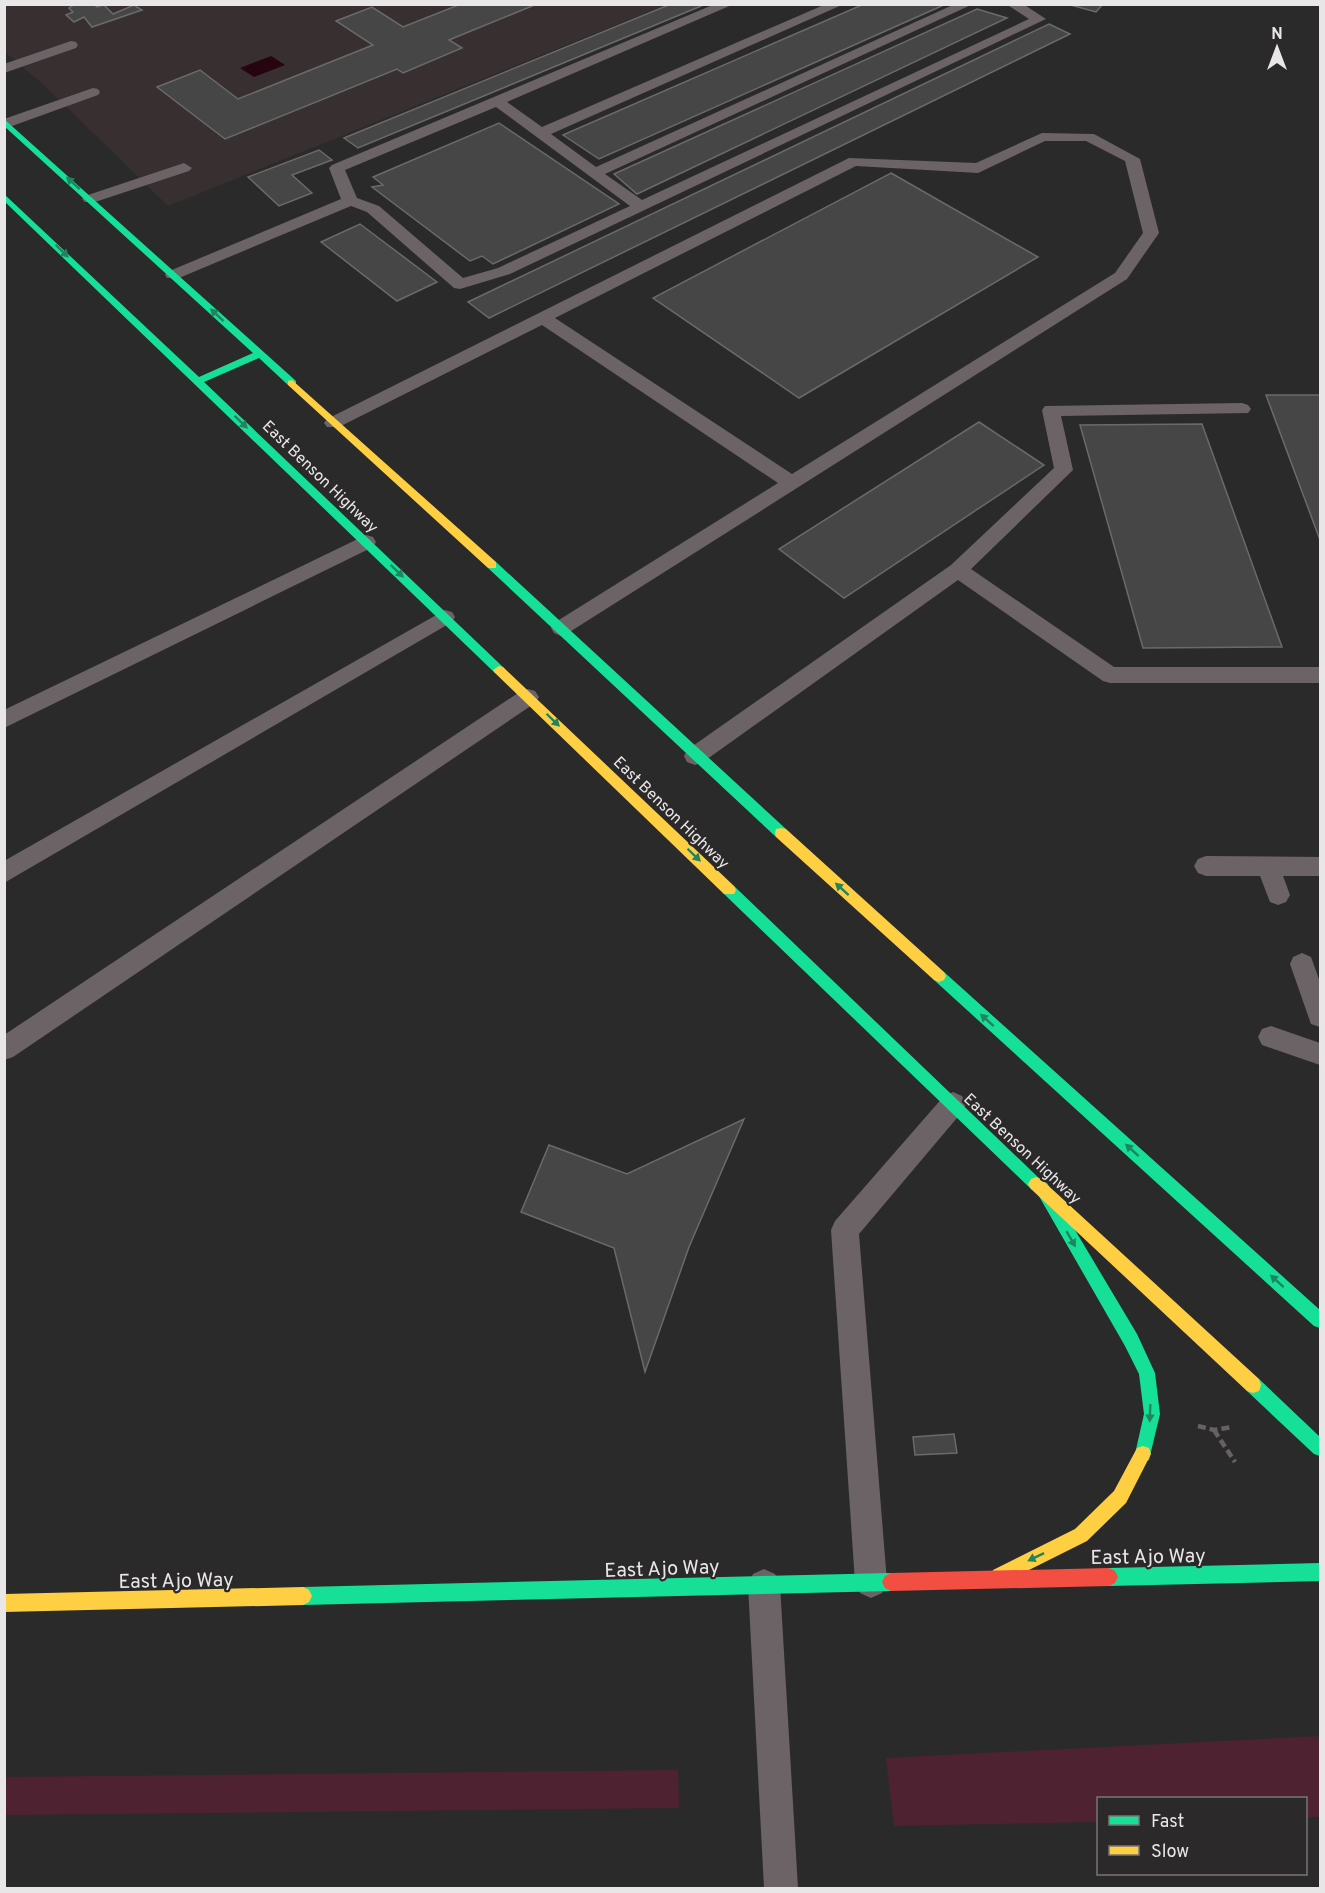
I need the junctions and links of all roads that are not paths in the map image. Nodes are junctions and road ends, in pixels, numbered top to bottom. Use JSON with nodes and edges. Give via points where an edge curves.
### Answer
{"nodes":[{"id":1,"x":728,"y":4,"type":"edge"},
{"id":2,"x":838,"y":4,"type":"edge"},
{"id":3,"x":967,"y":4,"type":"edge"},
{"id":4,"x":1012,"y":4,"type":"edge"},
{"id":5,"x":71,"y":45,"type":"dead end"},
{"id":6,"x":4,"y":69,"type":"edge"},
{"id":7,"x":93,"y":92,"type":"dead end"},
{"id":8,"x":497,"y":101,"type":"junction"},
{"id":9,"x":6,"y":122,"type":"edge"},
{"id":10,"x":540,"y":133,"type":"junction"},
{"id":11,"x":184,"y":168,"type":"dead end"},
{"id":12,"x":594,"y":173,"type":"junction"},
{"id":13,"x":4,"y":196,"type":"edge"},
{"id":14,"x":90,"y":198,"type":"junction"},
{"id":15,"x":350,"y":201,"type":"junction"},
{"id":16,"x":641,"y":207,"type":"junction"},
{"id":17,"x":173,"y":274,"type":"junction"},
{"id":18,"x":543,"y":318,"type":"junction"},
{"id":19,"x":260,"y":354,"type":"junction"},
{"id":20,"x":198,"y":381,"type":"junction"},
{"id":21,"x":1242,"y":409,"type":"dead end"},
{"id":22,"x":333,"y":423,"type":"junction"},
{"id":23,"x":792,"y":483,"type":"junction"},
{"id":24,"x":366,"y":542,"type":"junction"},
{"id":25,"x":958,"y":570,"type":"junction"},
{"id":26,"x":445,"y":617,"type":"junction"},
{"id":27,"x":561,"y":628,"type":"junction"},
{"id":28,"x":1320,"y":675,"type":"edge"},
{"id":29,"x":528,"y":697,"type":"junction"},
{"id":30,"x":4,"y":720,"type":"edge"},
{"id":31,"x":695,"y":756,"type":"junction"},
{"id":32,"x":1206,"y":866,"type":"dead end"},
{"id":33,"x":1268,"y":867,"type":"junction"},
{"id":34,"x":1320,"y":867,"type":"edge"},
{"id":35,"x":4,"y":873,"type":"edge"},
{"id":36,"x":1278,"y":895,"type":"dead end"},
{"id":37,"x":1302,"y":964,"type":"dead end"},
{"id":38,"x":1320,"y":1016,"type":"edge"},
{"id":39,"x":1271,"y":1037,"type":"dead end"},
{"id":40,"x":4,"y":1049,"type":"edge"},
{"id":41,"x":1320,"y":1054,"type":"edge"},
{"id":42,"x":953,"y":1104,"type":"junction"},
{"id":43,"x":1041,"y":1188,"type":"junction"},
{"id":44,"x":1320,"y":1320,"type":"edge"},
{"id":45,"x":1320,"y":1448,"type":"edge"},
{"id":46,"x":1320,"y":1572,"type":"edge"},
{"id":47,"x":990,"y":1580,"type":"junction"},
{"id":48,"x":871,"y":1582,"type":"junction"},
{"id":49,"x":764,"y":1585,"type":"junction"},
{"id":50,"x":4,"y":1603,"type":"edge"},
{"id":51,"x":781,"y":1888,"type":"edge"}],
"edges":[{"from":1,"to":8,"type":"lane"},
{"from":2,"to":10,"type":"lane"},
{"from":3,"to":12,"type":"lane"},
{"from":4,"to":16,"type":"lane","via":[[1040,19]]},
{"from":5,"to":6,"type":"lane"},
{"from":7,"to":9,"type":"lane"},
{"from":8,"to":10,"type":"lane"},
{"from":8,"to":15,"type":"lane","via":[[337,168]]},
{"from":14,"to":9,"type":"main road","one_way":true},
{"from":10,"to":12,"type":"lane"},
{"from":11,"to":14,"type":"lane"},
{"from":12,"to":16,"type":"lane"},
{"from":13,"to":20,"type":"main road","name":"East Benson Highway","one_way":true},
{"from":14,"to":17,"type":"main road"},
{"from":15,"to":16,"type":"lane","via":[[373,209],[460,284],[504,271]]},
{"from":15,"to":17,"type":"lane"},
{"from":19,"to":17,"type":"main road","one_way":true},
{"from":18,"to":22,"type":"lane"},
{"from":18,"to":23,"type":"lane"},
{"from":18,"to":23,"type":"lane","via":[[854,161],[978,168],[1042,137],[1089,137],[1132,159],[1151,233],[1121,276]]},
{"from":19,"to":20,"type":"main road"},
{"from":19,"to":22,"type":"main road"},
{"from":20,"to":24,"type":"main road","name":"East Benson Highway","one_way":true},
{"from":21,"to":25,"type":"lane","via":[[1051,411],[1064,470]]},
{"from":22,"to":27,"type":"main road"},
{"from":23,"to":27,"type":"lane"},
{"from":24,"to":26,"type":"main road","name":"East Benson Highway","one_way":true},
{"from":24,"to":30,"type":"lane"},
{"from":25,"to":28,"type":"lane","via":[[1110,675]]},
{"from":25,"to":31,"type":"lane"},
{"from":26,"to":29,"type":"main road","name":"East Benson Highway"},
{"from":26,"to":35,"type":"lane"},
{"from":27,"to":31,"type":"main road"},
{"from":29,"to":40,"type":"lane"},
{"from":29,"to":42,"type":"main road","name":"East Benson Highway","one_way":true},
{"from":44,"to":31,"type":"main road","one_way":true},
{"from":32,"to":33,"type":"lane"},
{"from":33,"to":34,"type":"lane"},
{"from":33,"to":36,"type":"lane"},
{"from":37,"to":38,"type":"lane"},
{"from":39,"to":41,"type":"lane"},
{"from":42,"to":43,"type":"main road","name":"East Benson Highway"},
{"from":42,"to":48,"type":"lane","via":[[845,1230]]},
{"from":43,"to":45,"type":"main road","name":"East Benson Highway"},
{"from":43,"to":47,"type":"main road","one_way":true,"via":[[1147,1373],[1152,1414],[1144,1451],[1120,1497],[1081,1535]]},
{"from":46,"to":47,"type":"main road","name":"East Ajo Way"},
{"from":47,"to":48,"type":"main road","name":"East Ajo Way"},
{"from":48,"to":49,"type":"main road","name":"East Ajo Way"},
{"from":49,"to":50,"type":"main road","name":"East Ajo Way"},
{"from":49,"to":51,"type":"lane"}]}
